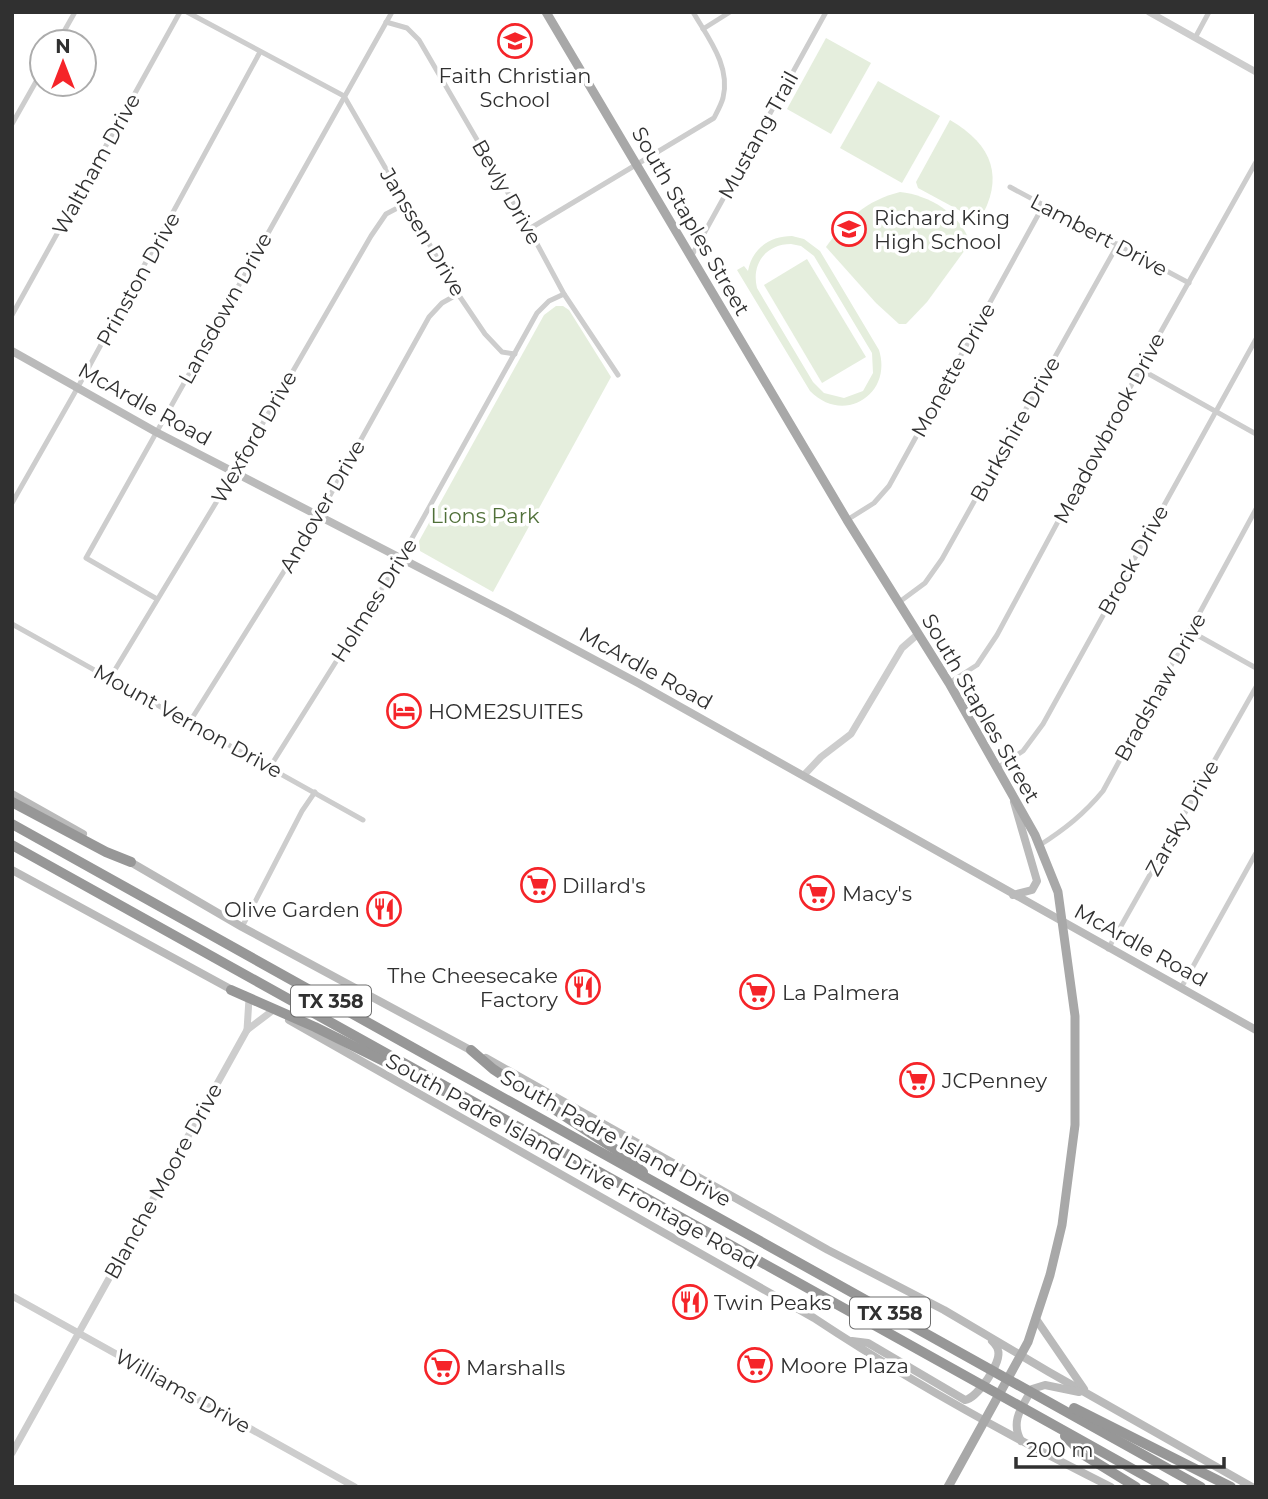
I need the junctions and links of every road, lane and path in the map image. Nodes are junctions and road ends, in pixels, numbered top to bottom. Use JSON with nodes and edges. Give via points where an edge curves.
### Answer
{"nodes":[{"id":1,"x":75,"y":12,"type":"edge"},
{"id":2,"x":180,"y":12,"type":"edge"},
{"id":3,"x":187,"y":12,"type":"edge"},
{"id":4,"x":392,"y":12,"type":"edge"},
{"id":5,"x":546,"y":12,"type":"edge"},
{"id":6,"x":693,"y":12,"type":"edge"},
{"id":7,"x":730,"y":12,"type":"edge"},
{"id":8,"x":826,"y":12,"type":"edge"},
{"id":9,"x":1149,"y":12,"type":"edge"},
{"id":10,"x":1209,"y":12,"type":"edge"},
{"id":11,"x":386,"y":22,"type":"junction"},
{"id":12,"x":66,"y":28,"type":"edge"},
{"id":13,"x":703,"y":29,"type":"junction"},
{"id":14,"x":1195,"y":38,"type":"junction"},
{"id":15,"x":261,"y":52,"type":"junction"},
{"id":16,"x":1256,"y":72,"type":"edge"},
{"id":17,"x":28,"y":96,"type":"edge"},
{"id":18,"x":344,"y":96,"type":"junction"},
{"id":19,"x":12,"y":124,"type":"edge"},
{"id":20,"x":1256,"y":162,"type":"edge"},
{"id":21,"x":638,"y":164,"type":"junction"},
{"id":22,"x":1010,"y":187,"type":"dead end"},
{"id":23,"x":405,"y":204,"type":"junction"},
{"id":24,"x":1043,"y":205,"type":"junction"},
{"id":25,"x":529,"y":229,"type":"junction"},
{"id":26,"x":1118,"y":244,"type":"junction"},
{"id":27,"x":691,"y":257,"type":"junction"},
{"id":28,"x":1189,"y":283,"type":"junction"},
{"id":29,"x":458,"y":294,"type":"junction"},
{"id":30,"x":564,"y":294,"type":"junction"},
{"id":31,"x":12,"y":315,"type":"edge"},
{"id":32,"x":1256,"y":339,"type":"edge"},
{"id":33,"x":12,"y":351,"type":"edge"},
{"id":34,"x":515,"y":355,"type":"junction"},
{"id":35,"x":1140,"y":369,"type":"junction"},
{"id":36,"x":618,"y":374,"type":"dead end"},
{"id":37,"x":78,"y":387,"type":"junction"},
{"id":38,"x":1216,"y":410,"type":"junction"},
{"id":39,"x":156,"y":432,"type":"junction"},
{"id":40,"x":1256,"y":433,"type":"edge"},
{"id":41,"x":234,"y":472,"type":"junction"},
{"id":42,"x":12,"y":503,"type":"edge"},
{"id":43,"x":1256,"y":509,"type":"edge"},
{"id":44,"x":318,"y":517,"type":"junction"},
{"id":45,"x":847,"y":520,"type":"junction"},
{"id":46,"x":401,"y":558,"type":"junction"},
{"id":47,"x":157,"y":599,"type":"junction"},
{"id":48,"x":898,"y":603,"type":"junction"},
{"id":49,"x":12,"y":624,"type":"edge"},
{"id":50,"x":1190,"y":631,"type":"junction"},
{"id":51,"x":918,"y":634,"type":"junction"},
{"id":52,"x":1256,"y":668,"type":"edge"},
{"id":53,"x":110,"y":678,"type":"junction"},
{"id":54,"x":949,"y":684,"type":"junction"},
{"id":55,"x":1256,"y":687,"type":"edge"},
{"id":56,"x":189,"y":723,"type":"junction"},
{"id":57,"x":270,"y":766,"type":"junction"},
{"id":58,"x":995,"y":769,"type":"junction"},
{"id":59,"x":804,"y":775,"type":"junction"},
{"id":60,"x":315,"y":792,"type":"junction"},
{"id":61,"x":12,"y":794,"type":"edge"},
{"id":62,"x":1012,"y":797,"type":"junction"},
{"id":63,"x":12,"y":802,"type":"edge"},
{"id":64,"x":363,"y":820,"type":"dead end"},
{"id":65,"x":12,"y":824,"type":"edge"},
{"id":66,"x":12,"y":845,"type":"edge"},
{"id":67,"x":1040,"y":845,"type":"junction"},
{"id":68,"x":1256,"y":853,"type":"edge"},
{"id":69,"x":131,"y":862,"type":"junction"},
{"id":70,"x":12,"y":870,"type":"edge"},
{"id":71,"x":1013,"y":895,"type":"junction"},
{"id":72,"x":1064,"y":923,"type":"junction"},
{"id":73,"x":242,"y":927,"type":"junction"},
{"id":74,"x":1108,"y":949,"type":"junction"},
{"id":75,"x":1181,"y":988,"type":"junction"},
{"id":76,"x":231,"y":990,"type":"junction"},
{"id":77,"x":248,"y":999,"type":"junction"},
{"id":78,"x":272,"y":1011,"type":"junction"},
{"id":79,"x":247,"y":1030,"type":"junction"},
{"id":80,"x":1256,"y":1030,"type":"edge"},
{"id":81,"x":471,"y":1050,"type":"junction"},
{"id":82,"x":476,"y":1102,"type":"junction"},
{"id":83,"x":650,"y":1179,"type":"junction"},
{"id":84,"x":12,"y":1296,"type":"edge"},
{"id":85,"x":944,"y":1310,"type":"junction"},
{"id":86,"x":1036,"y":1319,"type":"junction"},
{"id":87,"x":79,"y":1333,"type":"junction"},
{"id":88,"x":849,"y":1341,"type":"junction"},
{"id":89,"x":1022,"y":1357,"type":"junction"},
{"id":90,"x":1089,"y":1394,"type":"junction"},
{"id":91,"x":1048,"y":1401,"type":"junction"},
{"id":92,"x":984,"y":1422,"type":"junction"},
{"id":93,"x":1056,"y":1426,"type":"junction"},
{"id":94,"x":1022,"y":1443,"type":"junction"},
{"id":95,"x":12,"y":1452,"type":"edge"},
{"id":96,"x":355,"y":1487,"type":"edge"},
{"id":97,"x":948,"y":1487,"type":"edge"},
{"id":98,"x":1111,"y":1487,"type":"edge"},
{"id":99,"x":1136,"y":1487,"type":"edge"},
{"id":100,"x":1165,"y":1487,"type":"edge"},
{"id":101,"x":1201,"y":1487,"type":"edge"},
{"id":102,"x":1231,"y":1487,"type":"edge"},
{"id":103,"x":1252,"y":1487,"type":"edge"}],
"edges":[{"from":1,"to":12,"type":"street"},
{"from":2,"to":31,"type":"street","name":"Waltham Drive"},
{"from":3,"to":15,"type":"street"},
{"from":4,"to":11,"type":"street","name":"Lansdown Drive"},
{"from":5,"to":21,"type":"main road","name":"South Staples Street"},
{"from":6,"to":13,"type":"street"},
{"from":7,"to":13,"type":"street"},
{"from":8,"to":27,"type":"street","name":"Mustang Trail"},
{"from":9,"to":14,"type":"street"},
{"from":10,"to":14,"type":"street"},
{"from":11,"to":18,"type":"street","name":"Lansdown Drive"},
{"from":11,"to":25,"type":"street","name":"Bevly Drive","via":[[407,28],[419,40]]},
{"from":13,"to":21,"type":"street","via":[[721,60],[724,80],[723,98],[714,118]]},
{"from":14,"to":16,"type":"street"},
{"from":15,"to":18,"type":"street"},
{"from":15,"to":37,"type":"street","name":"Prinston Drive"},
{"from":17,"to":19,"type":"street"},
{"from":18,"to":23,"type":"street","name":"Janssen Drive"},
{"from":18,"to":39,"type":"street","name":"Lansdown Drive"},
{"from":20,"to":28,"type":"street","name":"Meadowbrook Drive"},
{"from":21,"to":25,"type":"street"},
{"from":21,"to":27,"type":"main road","name":"South Staples Street"},
{"from":22,"to":24,"type":"street","name":"Lambert Drive"},
{"from":23,"to":29,"type":"street","name":"Janssen Drive"},
{"from":23,"to":41,"type":"street","name":"Wexford Drive","via":[[386,214],[370,236]]},
{"from":24,"to":26,"type":"street","name":"Lambert Drive"},
{"from":24,"to":45,"type":"street","name":"Monette Drive","via":[[889,486],[874,503]]},
{"from":25,"to":30,"type":"street","name":"Bevly Drive"},
{"from":26,"to":28,"type":"street","name":"Lambert Drive"},
{"from":26,"to":48,"type":"street","name":"Burkshire Drive","via":[[942,559],[925,583]]},
{"from":27,"to":45,"type":"main road","name":"South Staples Street"},
{"from":28,"to":35,"type":"street","name":"Meadowbrook Drive"},
{"from":29,"to":34,"type":"street","name":"Janssen Drive","via":[[485,334],[502,352]]},
{"from":29,"to":44,"type":"street","name":"Andover Drive","via":[[429,317]]},
{"from":30,"to":34,"type":"street","name":"Holmes Drive","via":[[537,313]]},
{"from":30,"to":36,"type":"street","name":"Bevly Drive"},
{"from":32,"to":38,"type":"street","name":"Brock Drive"},
{"from":33,"to":37,"type":"main road","name":"McArdle Road"},
{"from":34,"to":46,"type":"street","name":"Holmes Drive"},
{"from":35,"to":38,"type":"street"},
{"from":35,"to":54,"type":"street","name":"Meadowbrook Drive","via":[[998,635],[976,665]]},
{"from":37,"to":39,"type":"main road","name":"McArdle Road"},
{"from":37,"to":42,"type":"street","name":"Prinston Drive"},
{"from":38,"to":40,"type":"street"},
{"from":38,"to":58,"type":"street","name":"Brock Drive","via":[[1042,724],[1023,751]]},
{"from":39,"to":41,"type":"main road","name":"McArdle Road"},
{"from":39,"to":47,"type":"street","name":"Lansdown Drive","via":[[86,558]]},
{"from":41,"to":44,"type":"main road","name":"McArdle Road"},
{"from":41,"to":47,"type":"street","name":"Wexford Drive"},
{"from":43,"to":50,"type":"street","name":"Bradshaw Drive"},
{"from":44,"to":46,"type":"main road","name":"McArdle Road"},
{"from":44,"to":56,"type":"street","name":"Andover Drive"},
{"from":45,"to":48,"type":"main road","name":"South Staples Street"},
{"from":46,"to":57,"type":"street","name":"Holmes Drive"},
{"from":46,"to":59,"type":"main road","name":"McArdle Road"},
{"from":47,"to":53,"type":"street","name":"Wexford Drive"},
{"from":48,"to":51,"type":"main road","name":"South Staples Street"},
{"from":49,"to":53,"type":"street","name":"Mount Vernon Drive"},
{"from":50,"to":52,"type":"street"},
{"from":50,"to":67,"type":"street","name":"Bradshaw Drive","via":[[1103,791],[1066,829]]},
{"from":51,"to":54,"type":"main road","name":"South Staples Street"},
{"from":51,"to":59,"type":"street","via":[[902,648],[851,734]]},
{"from":53,"to":56,"type":"street","name":"Mount Vernon Drive"},
{"from":54,"to":58,"type":"main road","name":"South Staples Street"},
{"from":55,"to":74,"type":"street","name":"Zarsky Drive"},
{"from":56,"to":57,"type":"street","name":"Mount Vernon Drive"},
{"from":57,"to":60,"type":"street","name":"Mount Vernon Drive"},
{"from":58,"to":62,"type":"main road","name":"South Staples Street"},
{"from":59,"to":71,"type":"main road","name":"McArdle Road"},
{"from":60,"to":64,"type":"street","name":"Mount Vernon Drive"},
{"from":60,"to":73,"type":"street"},
{"from":61,"to":69,"type":"main road"},
{"from":62,"to":67,"type":"main road","name":"South Staples Street"},
{"from":62,"to":71,"type":"main road","via":[[1037,881],[1032,890]]},
{"from":63,"to":69,"type":"highway"},
{"from":65,"to":83,"type":"highway","name":"South Padre Island Drive","number":"TX 358"},
{"from":66,"to":82,"type":"highway","name":"South Padre Island Drive","number":"TX 358"},
{"from":67,"to":72,"type":"main road","name":"South Staples Street"},
{"from":68,"to":75,"type":"street"},
{"from":69,"to":73,"type":"main road"},
{"from":70,"to":76,"type":"main road","name":"South Padre Island Drive Frontage Road"},
{"from":71,"to":72,"type":"main road","name":"McArdle Road"},
{"from":72,"to":74,"type":"main road","name":"McArdle Road"},
{"from":72,"to":86,"type":"main road","name":"South Staples Street","via":[[1075,1016],[1075,1125],[1062,1225]]},
{"from":73,"to":81,"type":"main road"},
{"from":74,"to":75,"type":"main road","name":"McArdle Road"},
{"from":75,"to":80,"type":"main road","name":"McArdle Road"},
{"from":76,"to":77,"type":"main road","name":"South Padre Island Drive Frontage Road"},
{"from":76,"to":82,"type":"highway"},
{"from":77,"to":78,"type":"main road","name":"South Padre Island Drive Frontage Road"},
{"from":77,"to":79,"type":"street","name":"Blanche Moore Drive"},
{"from":78,"to":79,"type":"street","name":"Blanche Moore Drive"},
{"from":78,"to":88,"type":"main road","name":"South Padre Island Drive Frontage Road"},
{"from":79,"to":87,"type":"street","name":"Blanche Moore Drive"},
{"from":81,"to":83,"type":"highway","via":[[633,1161]]},
{"from":81,"to":85,"type":"main road"},
{"from":82,"to":93,"type":"highway","name":"South Padre Island Drive","number":"TX 358"},
{"from":83,"to":91,"type":"highway","name":"South Padre Island Drive","number":"TX 358"},
{"from":84,"to":87,"type":"street","name":"Williams Drive"},
{"from":85,"to":88,"type":"main road","via":[[994,1342],[998,1350],[999,1359],[970,1399],[959,1398],[868,1343]]},
{"from":85,"to":89,"type":"main road"},
{"from":86,"to":89,"type":"main road","name":"South Staples Street"},
{"from":86,"to":90,"type":"main road"},
{"from":87,"to":95,"type":"street","name":"Blanche Moore Drive"},
{"from":87,"to":96,"type":"street","name":"Williams Drive"},
{"from":88,"to":92,"type":"main road","name":"South Padre Island Drive Frontage Road"},
{"from":89,"to":90,"type":"main road"},
{"from":89,"to":92,"type":"main road","name":"South Staples Street"},
{"from":90,"to":94,"type":"main road","via":[[1045,1385],[1032,1390],[1016,1419]]},
{"from":90,"to":103,"type":"main road"},
{"from":91,"to":101,"type":"highway","name":"South Padre Island Drive","number":"TX 358"},
{"from":91,"to":102,"type":"highway","via":[[1072,1407]]},
{"from":92,"to":94,"type":"main road","name":"South Padre Island Drive Frontage Road"},
{"from":92,"to":97,"type":"main road","name":"South Staples Street"},
{"from":93,"to":99,"type":"highway","via":[[1084,1455]]},
{"from":93,"to":100,"type":"highway","name":"South Padre Island Drive","number":"TX 358"},
{"from":94,"to":98,"type":"main road","name":"South Padre Island Drive Frontage Road"}]}
